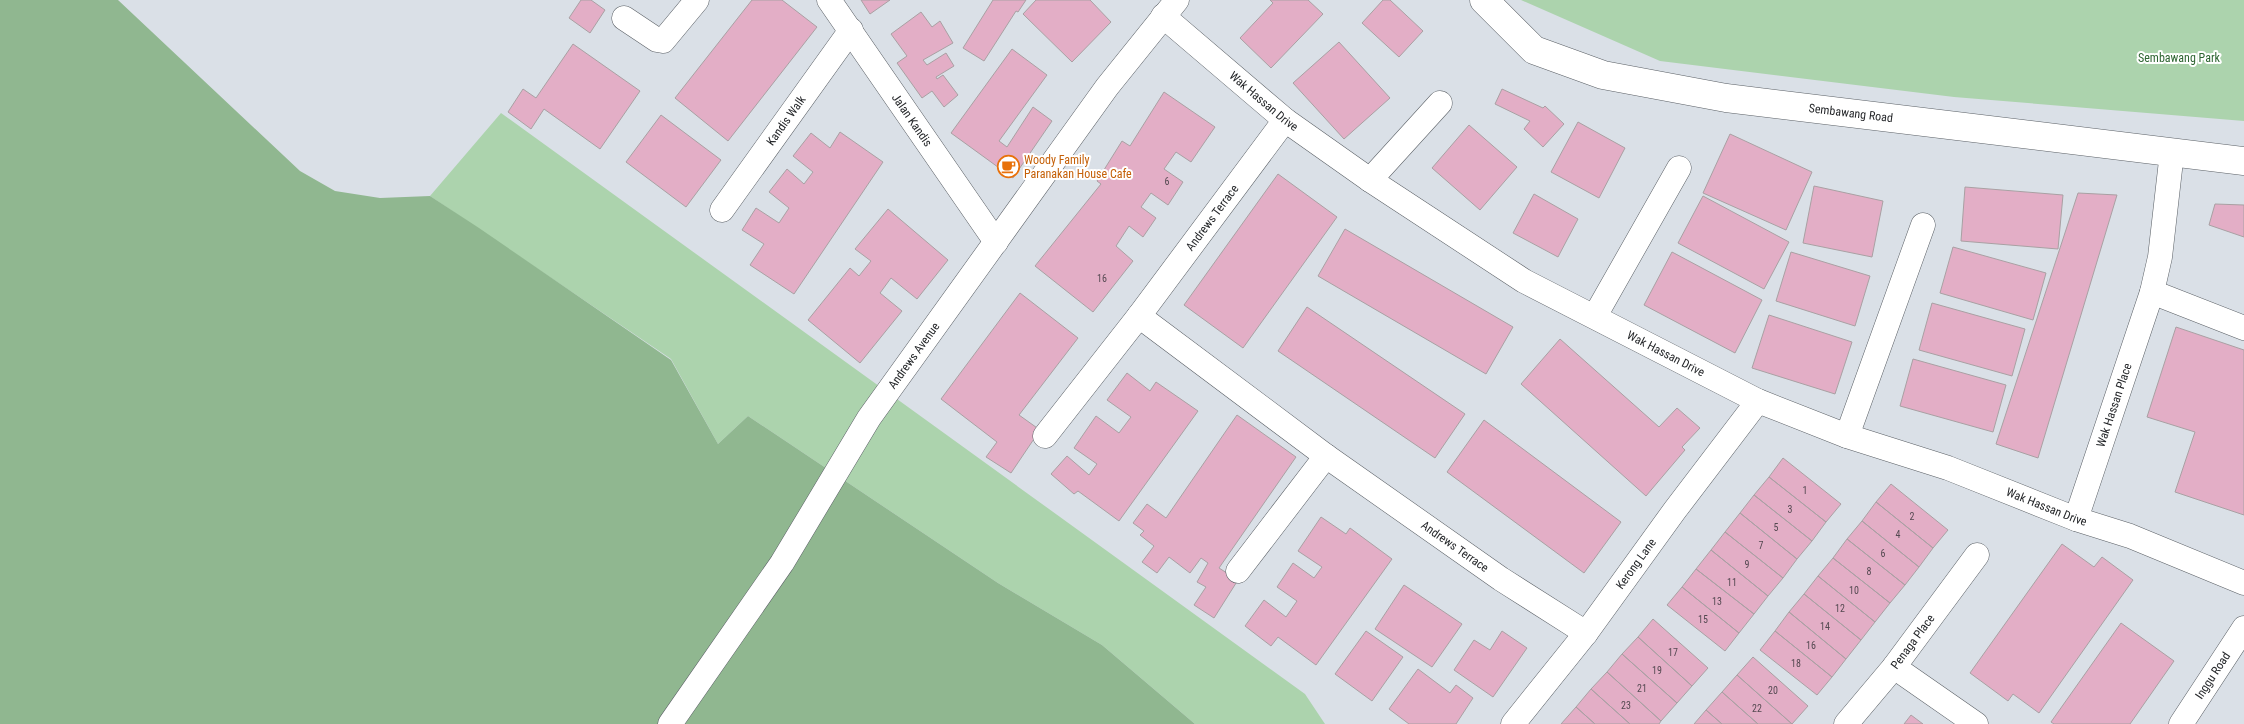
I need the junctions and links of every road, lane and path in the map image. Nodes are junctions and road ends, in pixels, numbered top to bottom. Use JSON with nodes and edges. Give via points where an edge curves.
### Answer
{"nodes":[{"id":1,"x":697,"y":0,"type":"edge"},
{"id":2,"x":829,"y":0,"type":"edge"},
{"id":3,"x":1484,"y":0,"type":"edge"},
{"id":4,"x":1170,"y":8,"type":"edge"},
{"id":5,"x":624,"y":18,"type":"dead end"},
{"id":6,"x":851,"y":30,"type":"junction"},
{"id":7,"x":1440,"y":103,"type":"dead end"},
{"id":8,"x":1285,"y":120,"type":"junction"},
{"id":9,"x":2172,"y":152,"type":"junction"},
{"id":10,"x":2244,"y":160,"type":"edge"},
{"id":11,"x":1679,"y":168,"type":"dead end"},
{"id":12,"x":1370,"y":180,"type":"junction"},
{"id":13,"x":722,"y":210,"type":"dead end"},
{"id":14,"x":1923,"y":225,"type":"dead end"},
{"id":15,"x":996,"y":242,"type":"junction"},
{"id":16,"x":2152,"y":292,"type":"junction"},
{"id":17,"x":1139,"y":316,"type":"junction"},
{"id":18,"x":1595,"y":316,"type":"junction"},
{"id":19,"x":2244,"y":328,"type":"edge"},
{"id":20,"x":1758,"y":401,"type":"junction"},
{"id":21,"x":1045,"y":436,"type":"dead end"},
{"id":22,"x":1847,"y":436,"type":"junction"},
{"id":23,"x":1326,"y":456,"type":"junction"},
{"id":24,"x":2076,"y":519,"type":"junction"},
{"id":25,"x":1977,"y":555,"type":"dead end"},
{"id":26,"x":1238,"y":571,"type":"dead end"},
{"id":27,"x":2244,"y":583,"type":"edge"},
{"id":28,"x":2244,"y":628,"type":"edge"},
{"id":29,"x":1586,"y":633,"type":"junction"},
{"id":30,"x":1894,"y":667,"type":"junction"},
{"id":31,"x":670,"y":724,"type":"edge"},
{"id":32,"x":1513,"y":724,"type":"edge"},
{"id":33,"x":1846,"y":724,"type":"edge"},
{"id":34,"x":1976,"y":724,"type":"edge"},
{"id":35,"x":2181,"y":724,"type":"edge"}],
"edges":[{"from":1,"to":5,"type":"street","via":[[662,41]]},
{"from":2,"to":6,"type":"street","name":"Jalan Kandis"},
{"from":3,"to":9,"type":"street","name":"Sembawang Road","via":[[1534,50],[1603,75],[1726,98]]},
{"from":4,"to":8,"type":"street","name":"Wak Hassan Drive"},
{"from":4,"to":15,"type":"street","name":"Andrews Avenue","via":[[1107,87]]},
{"from":6,"to":13,"type":"street","name":"Kandis Walk"},
{"from":6,"to":15,"type":"street","name":"Jalan Kandis"},
{"from":7,"to":12,"type":"street"},
{"from":8,"to":12,"type":"street","name":"Wak Hassan Drive"},
{"from":8,"to":17,"type":"street","name":"Andrews Terrace"},
{"from":9,"to":10,"type":"street","name":"Sembawang Road"},
{"from":9,"to":16,"type":"street","name":"Wak Hassan Place","via":[[2160,258]]},
{"from":11,"to":18,"type":"street"},
{"from":12,"to":18,"type":"street","name":"Wak Hassan Drive","via":[[1524,281]]},
{"from":14,"to":22,"type":"street"},
{"from":15,"to":31,"type":"street","name":"Andrews Avenue","via":[[869,418],[782,563]]},
{"from":16,"to":19,"type":"street"},
{"from":16,"to":24,"type":"street","name":"Wak Hassan Place"},
{"from":17,"to":21,"type":"street","name":"Andrews Terrace"},
{"from":17,"to":23,"type":"street","name":"Andrews Terrace"},
{"from":18,"to":20,"type":"street","name":"Wak Hassan Drive"},
{"from":20,"to":22,"type":"street","name":"Wak Hassan Drive"},
{"from":20,"to":29,"type":"street","name":"Kerong Lane"},
{"from":22,"to":24,"type":"street","name":"Wak Hassan Drive","via":[[1948,468]]},
{"from":23,"to":26,"type":"street"},
{"from":23,"to":29,"type":"street","name":"Andrews Terrace","via":[[1502,579]]},
{"from":24,"to":27,"type":"street","name":"Wak Hassan Drive","via":[[2130,536]]},
{"from":25,"to":30,"type":"street","name":"Penaga Place"},
{"from":28,"to":35,"type":"street","name":"Inggu Road"},
{"from":29,"to":32,"type":"street","name":"Kerong Lane"},
{"from":30,"to":33,"type":"street","name":"Penaga Place"},
{"from":30,"to":34,"type":"street"}]}
